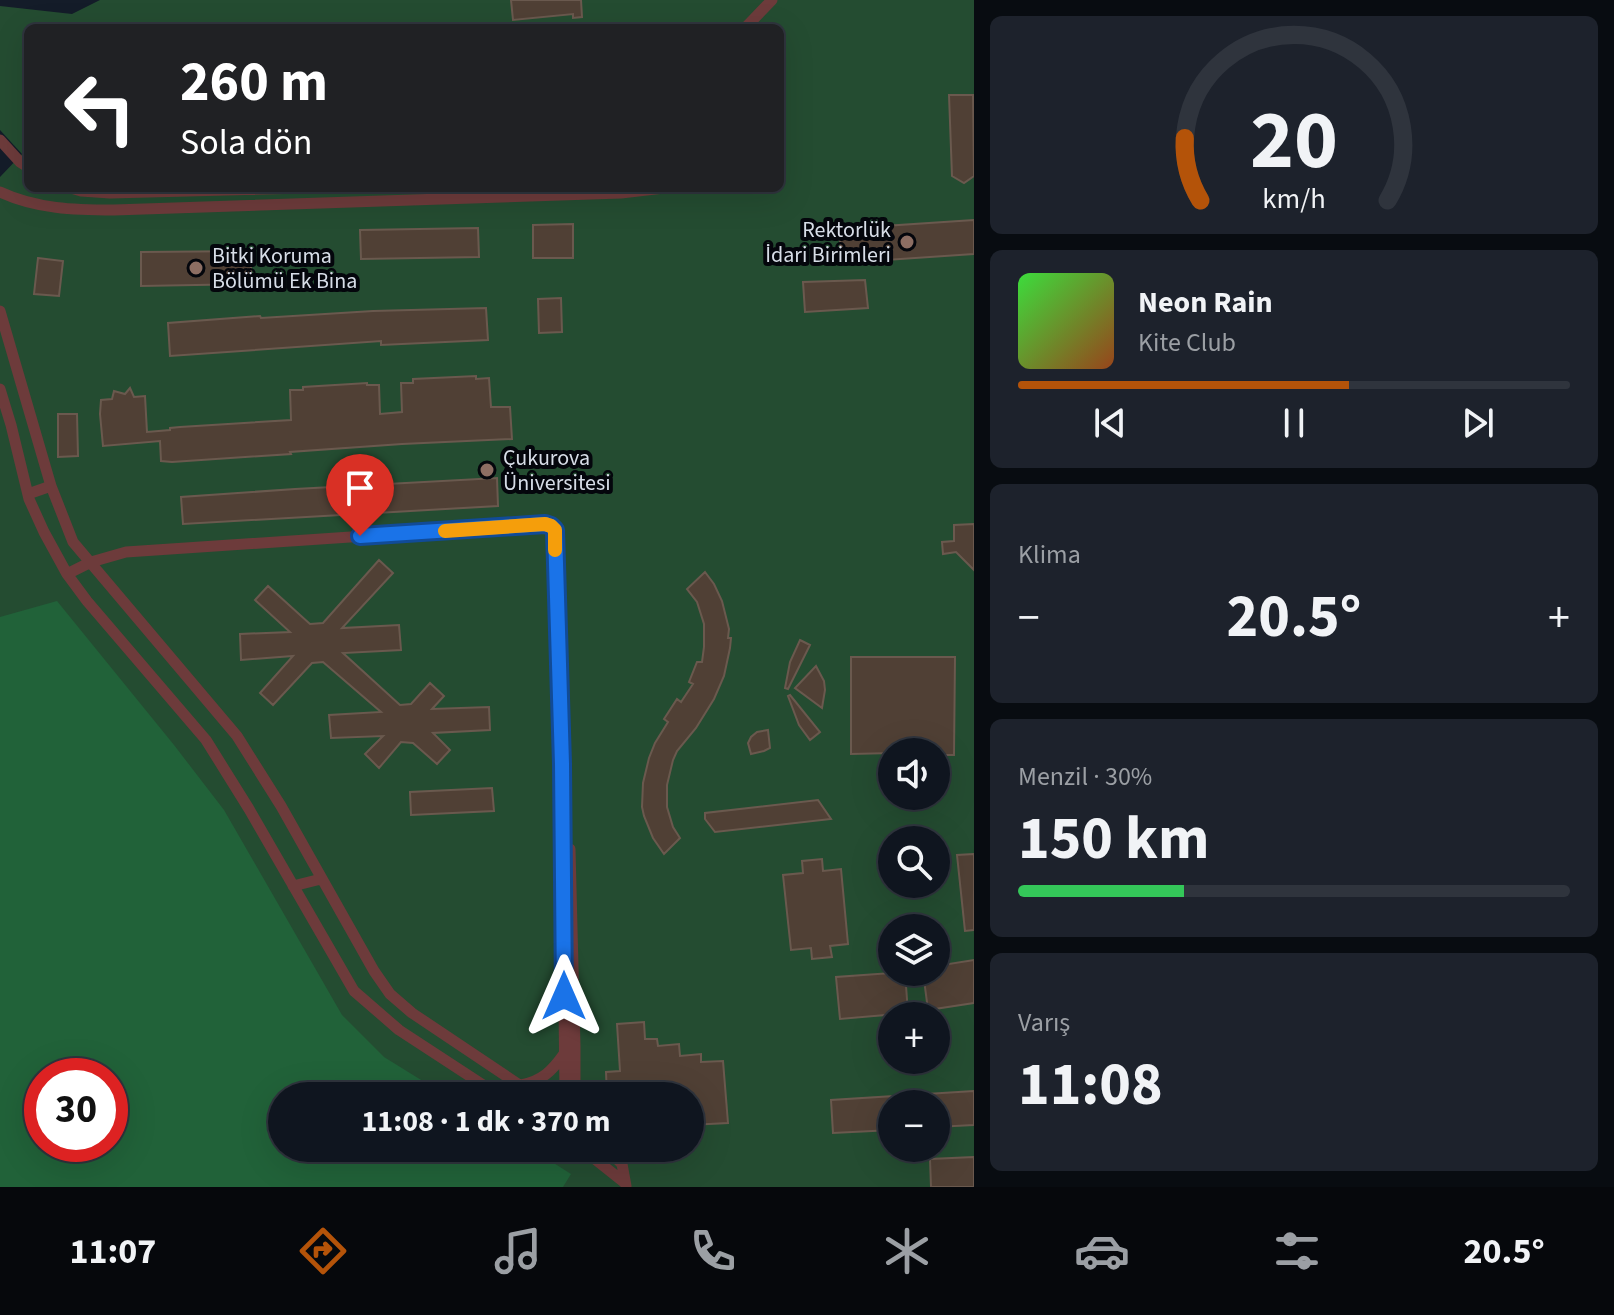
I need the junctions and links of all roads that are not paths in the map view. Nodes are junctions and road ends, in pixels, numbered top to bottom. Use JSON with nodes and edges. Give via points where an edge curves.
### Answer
{"nodes":[{"id":1,"x":772,"y":0,"type":"edge"},
{"id":2,"x":749,"y":24,"type":"edge"},
{"id":3,"x":0,"y":140,"type":"edge"},
{"id":4,"x":24,"y":164,"type":"edge"},
{"id":5,"x":0,"y":192,"type":"edge"},
{"id":6,"x":96,"y":192,"type":"edge"},
{"id":7,"x":149,"y":192,"type":"edge"},
{"id":8,"x":626,"y":192,"type":"edge"},
{"id":9,"x":0,"y":311,"type":"edge"},
{"id":10,"x":0,"y":389,"type":"edge"},
{"id":11,"x":51,"y":486,"type":"junction"},
{"id":12,"x":28,"y":494,"type":"junction"},
{"id":13,"x":91,"y":562,"type":"junction"},
{"id":14,"x":67,"y":574,"type":"junction"},
{"id":15,"x":563,"y":580,"type":"dead end"},
{"id":16,"x":321,"y":879,"type":"junction"},
{"id":17,"x":293,"y":886,"type":"junction"},
{"id":18,"x":565,"y":1054,"type":"junction"},
{"id":19,"x":479,"y":1082,"type":"edge"},
{"id":20,"x":516,"y":1082,"type":"edge"},
{"id":21,"x":532,"y":1082,"type":"edge"},
{"id":22,"x":565,"y":1082,"type":"edge"},
{"id":23,"x":575,"y":1082,"type":"edge"},
{"id":24,"x":598,"y":1162,"type":"edge"},
{"id":25,"x":620,"y":1162,"type":"edge"},
{"id":26,"x":626,"y":1185,"type":"edge"}],
"edges":[{"from":1,"to":2,"type":"street"},
{"from":3,"to":4,"type":"street"},
{"from":5,"to":8,"type":"street","via":[[46,207],[99,210]]},
{"from":6,"to":7,"type":"street"},
{"from":9,"to":11,"type":"street"},
{"from":10,"to":12,"type":"street"},
{"from":11,"to":12,"type":"street"},
{"from":11,"to":13,"type":"street","via":[[73,542]]},
{"from":12,"to":14,"type":"street"},
{"from":13,"to":14,"type":"street"},
{"from":13,"to":16,"type":"street","via":[[237,736]]},
{"from":13,"to":18,"type":"street","via":[[155,549],[545,524],[555,530]]},
{"from":14,"to":17,"type":"street","via":[[206,740]]},
{"from":15,"to":23,"type":"street"},
{"from":16,"to":17,"type":"street"},
{"from":16,"to":20,"type":"street","via":[[390,994]]},
{"from":17,"to":19,"type":"street","via":[[354,991],[399,1030]]},
{"from":18,"to":21,"type":"street","via":[[550,1072]]},
{"from":18,"to":22,"type":"street"},
{"from":24,"to":26,"type":"street"},
{"from":25,"to":26,"type":"street"}]}
